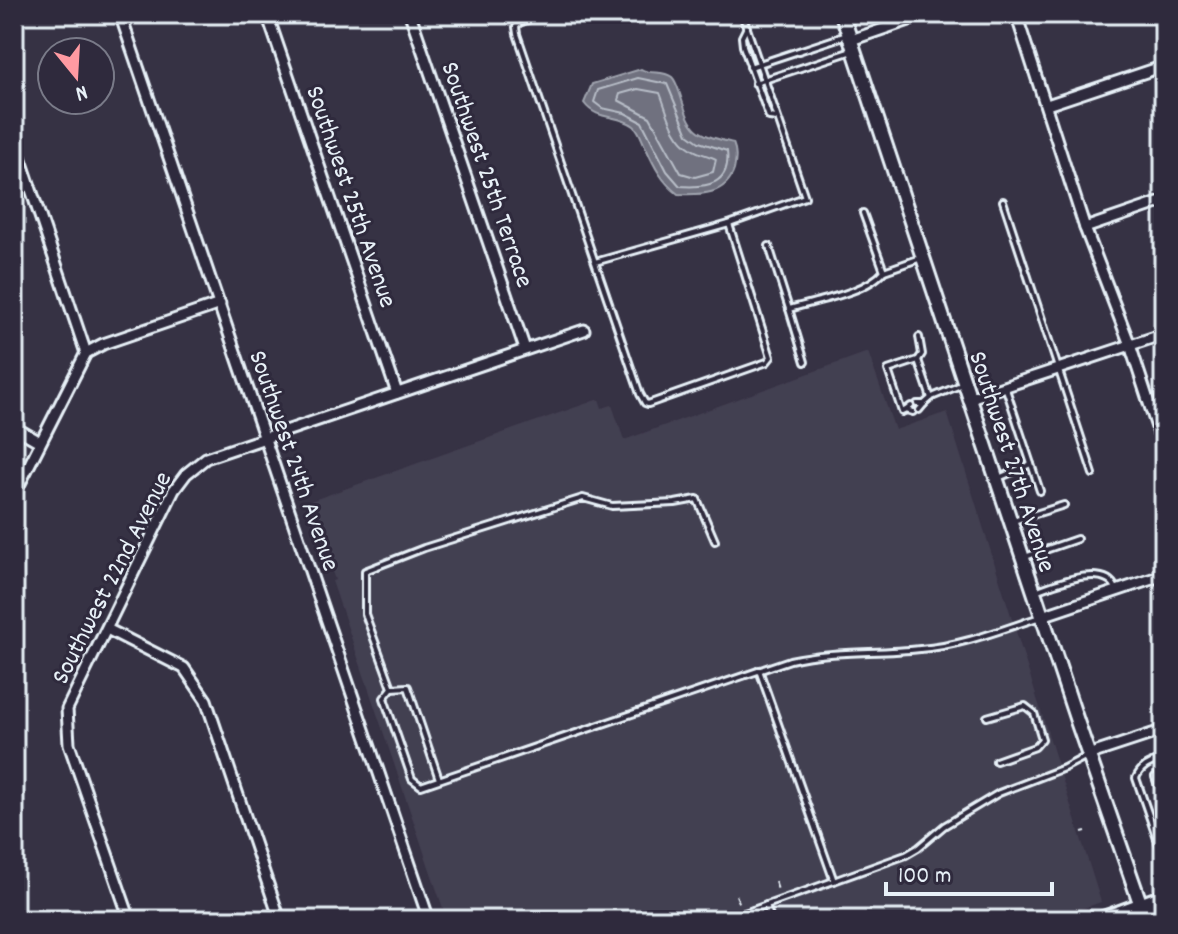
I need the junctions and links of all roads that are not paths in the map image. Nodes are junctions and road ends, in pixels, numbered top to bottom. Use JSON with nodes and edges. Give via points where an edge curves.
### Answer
{"nodes":[{"id":1,"x":120,"y":14,"type":"edge"},
{"id":2,"x":267,"y":14,"type":"edge"},
{"id":3,"x":410,"y":14,"type":"edge"},
{"id":4,"x":543,"y":14,"type":"edge"},
{"id":5,"x":742,"y":14,"type":"edge"},
{"id":6,"x":842,"y":14,"type":"edge"},
{"id":7,"x":927,"y":14,"type":"edge"},
{"id":8,"x":1016,"y":14,"type":"edge"},
{"id":9,"x":747,"y":27,"type":"junction"},
{"id":10,"x":852,"y":42,"type":"junction"},
{"id":11,"x":759,"y":64,"type":"junction"},
{"id":12,"x":1164,"y":66,"type":"edge"},
{"id":13,"x":750,"y":67,"type":"junction"},
{"id":14,"x":764,"y":80,"type":"junction"},
{"id":15,"x":755,"y":83,"type":"junction"},
{"id":16,"x":1047,"y":105,"type":"junction"},
{"id":17,"x":777,"y":118,"type":"junction"},
{"id":18,"x":14,"y":139,"type":"edge"},
{"id":19,"x":1003,"y":201,"type":"dead end"},
{"id":20,"x":1164,"y":201,"type":"edge"},
{"id":21,"x":863,"y":213,"type":"dead end"},
{"id":22,"x":729,"y":224,"type":"junction"},
{"id":23,"x":1085,"y":228,"type":"junction"},
{"id":24,"x":769,"y":246,"type":"dead end"},
{"id":25,"x":923,"y":257,"type":"junction"},
{"id":26,"x":595,"y":262,"type":"junction"},
{"id":27,"x":884,"y":271,"type":"junction"},
{"id":28,"x":220,"y":304,"type":"junction"},
{"id":29,"x":789,"y":309,"type":"junction"},
{"id":30,"x":584,"y":330,"type":"dead end"},
{"id":31,"x":1164,"y":334,"type":"edge"},
{"id":32,"x":919,"y":337,"type":"dead end"},
{"id":33,"x":1130,"y":345,"type":"junction"},
{"id":34,"x":525,"y":349,"type":"junction"},
{"id":35,"x":86,"y":353,"type":"junction"},
{"id":36,"x":918,"y":360,"type":"junction"},
{"id":37,"x":805,"y":362,"type":"dead end"},
{"id":38,"x":1060,"y":369,"type":"junction"},
{"id":39,"x":965,"y":383,"type":"junction"},
{"id":40,"x":1006,"y":387,"type":"junction"},
{"id":41,"x":397,"y":393,"type":"junction"},
{"id":42,"x":931,"y":398,"type":"junction"},
{"id":43,"x":970,"y":398,"type":"junction"},
{"id":44,"x":14,"y":427,"type":"edge"},
{"id":45,"x":265,"y":438,"type":"junction"},
{"id":46,"x":40,"y":442,"type":"junction"},
{"id":47,"x":1164,"y":449,"type":"edge"},
{"id":48,"x":1031,"y":464,"type":"junction"},
{"id":49,"x":1093,"y":474,"type":"dead end"},
{"id":50,"x":997,"y":479,"type":"junction"},
{"id":51,"x":1040,"y":491,"type":"dead end"},
{"id":52,"x":14,"y":495,"type":"edge"},
{"id":53,"x":1064,"y":505,"type":"dead end"},
{"id":54,"x":1011,"y":522,"type":"junction"},
{"id":55,"x":1077,"y":539,"type":"dead end"},
{"id":56,"x":715,"y":541,"type":"dead end"},
{"id":57,"x":1023,"y":557,"type":"junction"},
{"id":58,"x":1164,"y":575,"type":"edge"},
{"id":59,"x":1034,"y":591,"type":"junction"},
{"id":60,"x":1117,"y":591,"type":"junction"},
{"id":61,"x":1042,"y":616,"type":"junction"},
{"id":62,"x":107,"y":629,"type":"junction"},
{"id":63,"x":759,"y":670,"type":"junction"},
{"id":64,"x":392,"y":688,"type":"junction"},
{"id":65,"x":987,"y":717,"type":"dead end"},
{"id":66,"x":1164,"y":730,"type":"edge"},
{"id":67,"x":1088,"y":755,"type":"junction"},
{"id":68,"x":1164,"y":758,"type":"edge"},
{"id":69,"x":996,"y":761,"type":"dead end"},
{"id":70,"x":1164,"y":771,"type":"edge"},
{"id":71,"x":439,"y":779,"type":"junction"},
{"id":72,"x":1164,"y":802,"type":"edge"},
{"id":73,"x":1164,"y":859,"type":"edge"},
{"id":74,"x":834,"y":881,"type":"junction"},
{"id":75,"x":1164,"y":897,"type":"edge"},
{"id":76,"x":766,"y":905,"type":"junction"},
{"id":77,"x":1142,"y":905,"type":"junction"},
{"id":78,"x":753,"y":910,"type":"junction"},
{"id":79,"x":130,"y":920,"type":"edge"},
{"id":80,"x":280,"y":920,"type":"edge"},
{"id":81,"x":429,"y":920,"type":"edge"},
{"id":82,"x":725,"y":920,"type":"edge"},
{"id":83,"x":756,"y":920,"type":"edge"},
{"id":84,"x":771,"y":920,"type":"edge"},
{"id":85,"x":1101,"y":920,"type":"edge"},
{"id":86,"x":1146,"y":920,"type":"edge"}],
"edges":[{"from":1,"to":28,"type":"street","name":"Southwest 24th Avenue"},
{"from":2,"to":41,"type":"street","name":"Southwest 25th Avenue"},
{"from":3,"to":34,"type":"street","name":"Southwest 25th Terrace"},
{"from":4,"to":26,"type":"lane","via":[[519,23],[517,34]]},
{"from":5,"to":9,"type":"lane"},
{"from":6,"to":10,"type":"street","name":"Southwest 27th Avenue"},
{"from":7,"to":10,"type":"street"},
{"from":8,"to":16,"type":"street"},
{"from":9,"to":11,"type":"lane"},
{"from":9,"to":13,"type":"lane","via":[[742,37]]},
{"from":10,"to":11,"type":"lane"},
{"from":10,"to":14,"type":"lane"},
{"from":10,"to":25,"type":"street","name":"Southwest 27th Avenue"},
{"from":11,"to":13,"type":"lane"},
{"from":11,"to":14,"type":"lane"},
{"from":12,"to":16,"type":"street"},
{"from":13,"to":15,"type":"lane"},
{"from":14,"to":15,"type":"lane"},
{"from":14,"to":17,"type":"lane"},
{"from":15,"to":17,"type":"lane","via":[[768,116]]},
{"from":16,"to":23,"type":"street"},
{"from":17,"to":22,"type":"lane","via":[[805,197]]},
{"from":18,"to":35,"type":"street"},
{"from":19,"to":38,"type":"lane"},
{"from":20,"to":23,"type":"street"},
{"from":21,"to":27,"type":"lane"},
{"from":22,"to":26,"type":"lane"},
{"from":22,"to":26,"type":"lane","via":[[771,357],[648,404],[642,400]]},
{"from":23,"to":33,"type":"street"},
{"from":24,"to":29,"type":"lane"},
{"from":25,"to":27,"type":"lane"},
{"from":25,"to":39,"type":"street","name":"Southwest 27th Avenue"},
{"from":27,"to":29,"type":"lane","via":[[857,288]]},
{"from":28,"to":35,"type":"street"},
{"from":28,"to":45,"type":"street","name":"Southwest 24th Avenue"},
{"from":29,"to":37,"type":"lane"},
{"from":30,"to":34,"type":"street","name":"Southwest 22nd Avenue"},
{"from":31,"to":33,"type":"street"},
{"from":32,"to":36,"type":"lane"},
{"from":33,"to":38,"type":"street"},
{"from":33,"to":47,"type":"street"},
{"from":34,"to":41,"type":"street","name":"Southwest 22nd Avenue"},
{"from":35,"to":46,"type":"street"},
{"from":36,"to":42,"type":"lane"},
{"from":36,"to":42,"type":"lane","via":[[888,370],[902,412]]},
{"from":38,"to":40,"type":"street"},
{"from":38,"to":49,"type":"lane"},
{"from":39,"to":42,"type":"lane"},
{"from":39,"to":43,"type":"street","name":"Southwest 27th Avenue"},
{"from":40,"to":43,"type":"street"},
{"from":40,"to":48,"type":"lane"},
{"from":41,"to":45,"type":"street","name":"Southwest 22nd Avenue"},
{"from":43,"to":50,"type":"street","name":"Southwest 27th Avenue"},
{"from":44,"to":46,"type":"street"},
{"from":45,"to":62,"type":"street","name":"Southwest 22nd Avenue","via":[[206,458],[186,474]]},
{"from":45,"to":81,"type":"street","name":"Southwest 24th Avenue"},
{"from":46,"to":52,"type":"street"},
{"from":48,"to":50,"type":"lane"},
{"from":48,"to":51,"type":"lane"},
{"from":50,"to":54,"type":"street","name":"Southwest 27th Avenue"},
{"from":53,"to":54,"type":"lane"},
{"from":54,"to":57,"type":"street","name":"Southwest 27th Avenue"},
{"from":55,"to":57,"type":"lane"},
{"from":56,"to":64,"type":"lane","via":[[697,499],[612,506],[583,498],[365,571],[365,614]]},
{"from":57,"to":59,"type":"street","name":"Southwest 27th Avenue"},
{"from":58,"to":60,"type":"street"},
{"from":59,"to":60,"type":"lane","via":[[1077,577],[1107,576]]},
{"from":59,"to":61,"type":"street","name":"Southwest 27th Avenue"},
{"from":60,"to":61,"type":"street"},
{"from":61,"to":63,"type":"lane","via":[[944,646],[812,654]]},
{"from":61,"to":67,"type":"street","name":"Southwest 27th Avenue"},
{"from":62,"to":79,"type":"street","name":"Southwest 22nd Avenue","via":[[67,709],[69,744]]},
{"from":62,"to":80,"type":"street","via":[[184,668],[206,700]]},
{"from":63,"to":71,"type":"lane"},
{"from":63,"to":74,"type":"lane"},
{"from":64,"to":71,"type":"lane","via":[[408,687]]},
{"from":64,"to":71,"type":"lane","via":[[384,698],[412,779],[421,786]]},
{"from":65,"to":69,"type":"lane","via":[[1025,706],[1034,713],[1042,739],[1035,747]]},
{"from":66,"to":67,"type":"street"},
{"from":67,"to":74,"type":"lane","via":[[999,793],[906,855]]},
{"from":67,"to":77,"type":"street","name":"Southwest 27th Avenue"},
{"from":68,"to":73,"type":"lane","via":[[1140,770],[1136,778]]},
{"from":70,"to":72,"type":"lane","via":[[1155,777]]},
{"from":74,"to":76,"type":"lane"},
{"from":75,"to":77,"type":"main road"},
{"from":76,"to":78,"type":"lane"},
{"from":76,"to":84,"type":"lane"},
{"from":77,"to":85,"type":"main road"},
{"from":77,"to":86,"type":"street","name":"Southwest 27th Avenue"},
{"from":78,"to":82,"type":"lane"},
{"from":78,"to":83,"type":"lane"}]}
